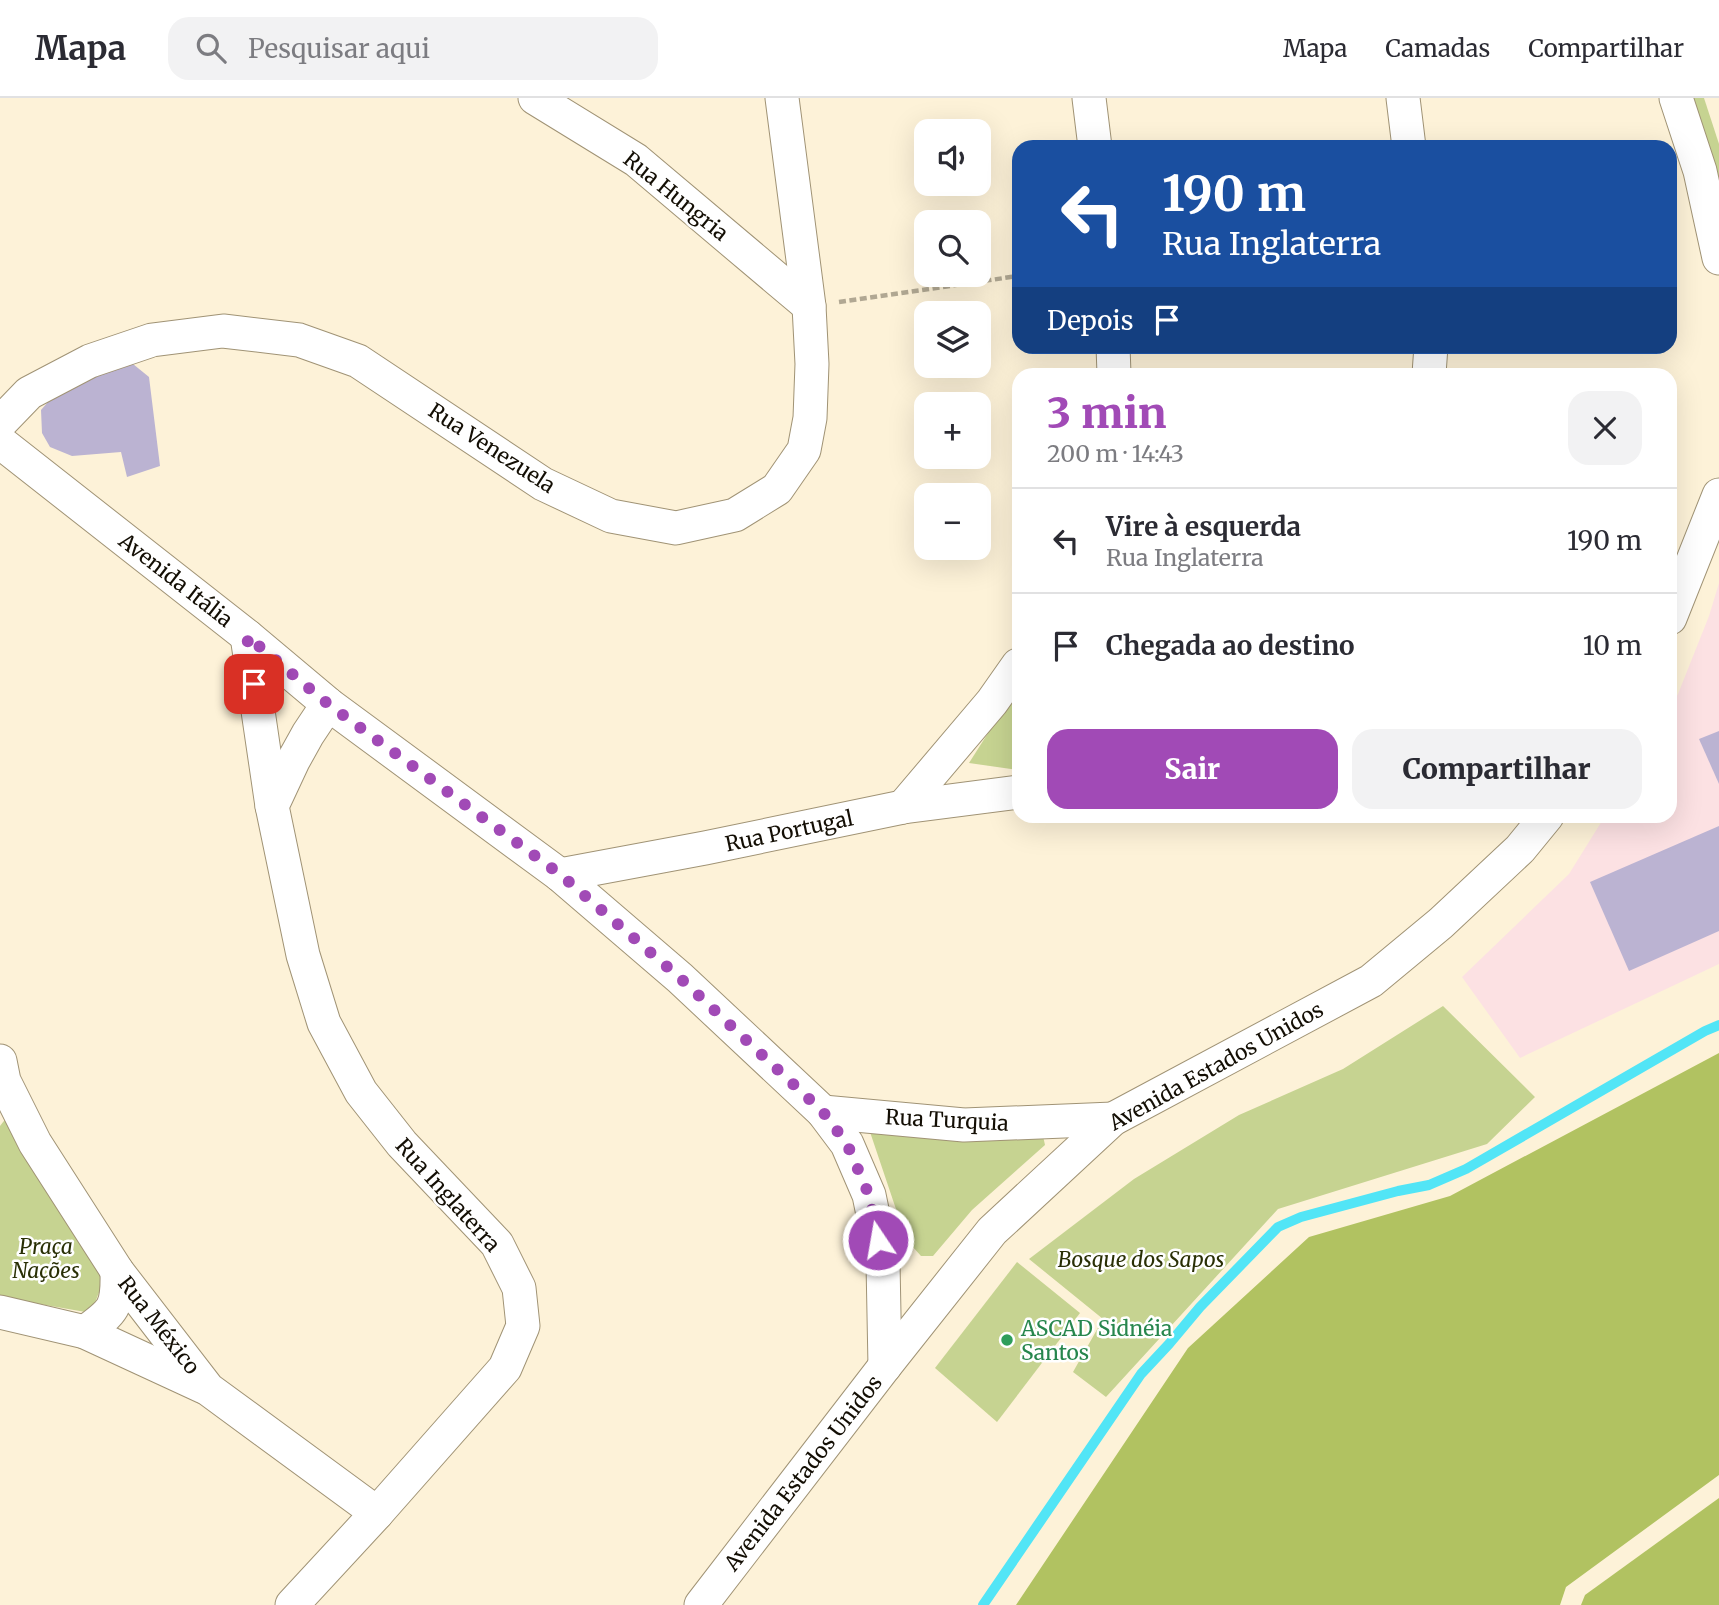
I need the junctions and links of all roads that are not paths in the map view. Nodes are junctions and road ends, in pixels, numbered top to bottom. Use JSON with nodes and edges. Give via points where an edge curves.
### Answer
{"nodes":[{"id":1,"x":535,"y":98,"type":"edge"},
{"id":2,"x":782,"y":98,"type":"edge"},
{"id":3,"x":1089,"y":98,"type":"edge"},
{"id":4,"x":1403,"y":98,"type":"edge"},
{"id":5,"x":1676,"y":98,"type":"edge"},
{"id":6,"x":1095,"y":140,"type":"edge"},
{"id":7,"x":1408,"y":140,"type":"edge"},
{"id":8,"x":1719,"y":258,"type":"edge"},
{"id":9,"x":809,"y":306,"type":"junction"},
{"id":10,"x":0,"y":423,"type":"edge"},
{"id":11,"x":0,"y":442,"type":"edge"},
{"id":12,"x":1719,"y":495,"type":"edge"},
{"id":13,"x":1677,"y":600,"type":"edge"},
{"id":14,"x":247,"y":636,"type":"junction"},
{"id":15,"x":1012,"y":674,"type":"edge"},
{"id":16,"x":328,"y":704,"type":"junction"},
{"id":17,"x":1012,"y":793,"type":"edge"},
{"id":18,"x":272,"y":806,"type":"junction"},
{"id":19,"x":903,"y":807,"type":"junction"},
{"id":20,"x":1541,"y":823,"type":"edge"},
{"id":21,"x":561,"y":875,"type":"junction"},
{"id":22,"x":1,"y":1076,"type":"edge"},
{"id":23,"x":823,"y":1112,"type":"junction"},
{"id":24,"x":1113,"y":1119,"type":"junction"},
{"id":25,"x":117,"y":1271,"type":"junction"},
{"id":26,"x":0,"y":1312,"type":"edge"},
{"id":27,"x":85,"y":1332,"type":"junction"},
{"id":28,"x":885,"y":1366,"type":"junction"},
{"id":29,"x":208,"y":1389,"type":"junction"},
{"id":30,"x":377,"y":1513,"type":"junction"},
{"id":31,"x":292,"y":1605,"type":"edge"},
{"id":32,"x":701,"y":1605,"type":"edge"}],
"edges":[{"from":1,"to":9,"type":"street","name":"Rua Hungria","via":[[636,160]]},
{"from":2,"to":9,"type":"street","name":"Rua Venezuela"},
{"from":3,"to":6,"type":"street"},
{"from":4,"to":7,"type":"street"},
{"from":5,"to":8,"type":"street","via":[[1700,171]]},
{"from":9,"to":10,"type":"street","name":"Rua Venezuela","via":[[812,364],[804,450],[777,489],[735,514],[676,528],[611,516],[543,484],[358,361],[299,340],[223,331],[152,340],[90,361],[29,393]]},
{"from":11,"to":14,"type":"street","name":"Avenida Itália"},
{"from":12,"to":13,"type":"street"},
{"from":14,"to":16,"type":"street","name":"Avenida Itália"},
{"from":14,"to":18,"type":"street","name":"Rua Inglaterra"},
{"from":15,"to":19,"type":"street"},
{"from":16,"to":18,"type":"street"},
{"from":16,"to":21,"type":"street","name":"Avenida Itália"},
{"from":17,"to":19,"type":"street","name":"Rua Portugal"},
{"from":18,"to":30,"type":"street","name":"Rua Inglaterra","via":[[303,956],[324,1023],[361,1092],[402,1144],[496,1244],[519,1288],[523,1326],[505,1368]]},
{"from":19,"to":21,"type":"street","name":"Rua Portugal"},
{"from":20,"to":24,"type":"street","name":"Avenida Estados Unidos","via":[[1441,923],[1371,981]]},
{"from":21,"to":23,"type":"street","name":"Avenida Itália"},
{"from":22,"to":25,"type":"street","name":"Rua México","via":[[35,1143]]},
{"from":23,"to":24,"type":"street","name":"Rua Turquia","via":[[964,1125]]},
{"from":23,"to":28,"type":"street","name":"Avenida Itália","via":[[847,1144],[869,1195],[883,1263]]},
{"from":24,"to":28,"type":"street","name":"Avenida Estados Unidos","via":[[992,1230]]},
{"from":25,"to":27,"type":"street","via":[[114,1305]]},
{"from":25,"to":29,"type":"street","name":"Rua México"},
{"from":26,"to":27,"type":"street"},
{"from":27,"to":29,"type":"street"},
{"from":28,"to":32,"type":"street","name":"Avenida Estados Unidos"},
{"from":29,"to":30,"type":"street","name":"Rua México"},
{"from":30,"to":31,"type":"street","name":"Rua Inglaterra"}]}
